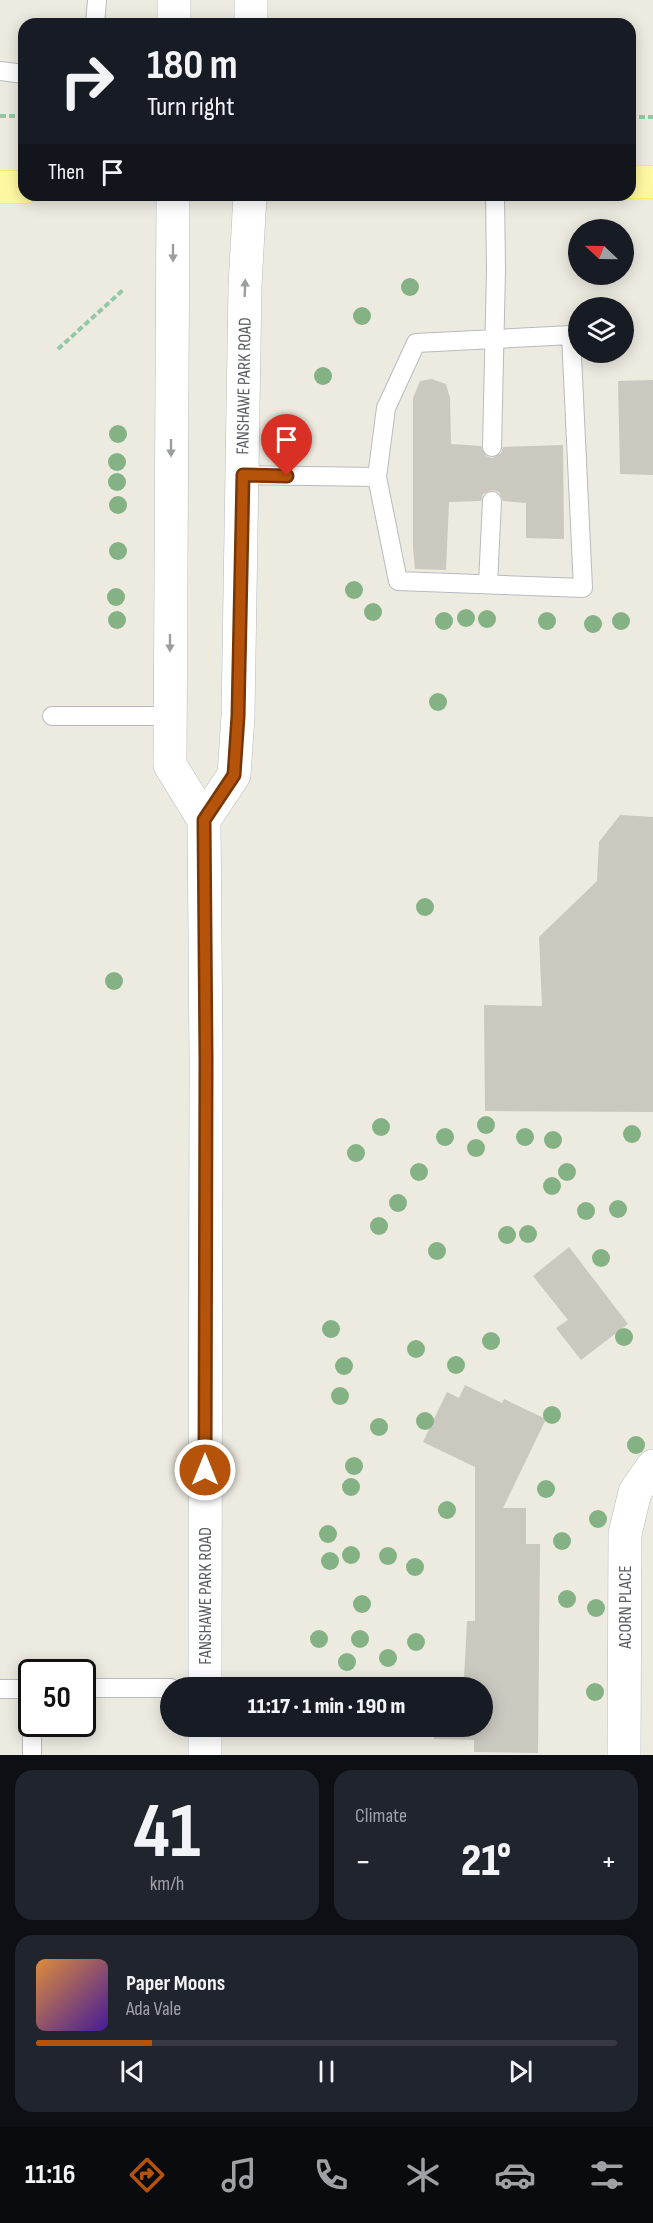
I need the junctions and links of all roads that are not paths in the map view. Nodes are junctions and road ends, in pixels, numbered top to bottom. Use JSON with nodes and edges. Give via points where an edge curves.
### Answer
{"nodes":[{"id":1,"x":97,"y":0,"type":"edge"},
{"id":2,"x":174,"y":0,"type":"edge"},
{"id":3,"x":251,"y":0,"type":"edge"},
{"id":4,"x":96,"y":18,"type":"edge"},
{"id":5,"x":174,"y":18,"type":"edge"},
{"id":6,"x":251,"y":18,"type":"edge"},
{"id":7,"x":0,"y":71,"type":"edge"},
{"id":8,"x":18,"y":73,"type":"edge"},
{"id":9,"x":636,"y":182,"type":"edge"},
{"id":10,"x":653,"y":182,"type":"edge"},
{"id":11,"x":0,"y":187,"type":"edge"},
{"id":12,"x":18,"y":187,"type":"edge"},
{"id":13,"x":173,"y":201,"type":"edge"},
{"id":14,"x":250,"y":201,"type":"edge"},
{"id":15,"x":495,"y":201,"type":"edge"},
{"id":16,"x":494,"y":338,"type":"junction"},
{"id":17,"x":492,"y":447,"type":"dead end"},
{"id":18,"x":243,"y":475,"type":"junction"},
{"id":19,"x":377,"y":477,"type":"junction"},
{"id":20,"x":492,"y":501,"type":"dead end"},
{"id":21,"x":488,"y":584,"type":"junction"},
{"id":22,"x":52,"y":716,"type":"dead end"},
{"id":23,"x":170,"y":717,"type":"junction"},
{"id":24,"x":204,"y":820,"type":"junction"},
{"id":25,"x":653,"y":1466,"type":"edge"},
{"id":26,"x":205,"y":1677,"type":"edge"},
{"id":27,"x":96,"y":1688,"type":"edge"},
{"id":28,"x":160,"y":1688,"type":"edge"},
{"id":29,"x":0,"y":1689,"type":"edge"},
{"id":30,"x":18,"y":1689,"type":"edge"},
{"id":31,"x":32,"y":1737,"type":"edge"},
{"id":32,"x":205,"y":1737,"type":"edge"},
{"id":33,"x":32,"y":1755,"type":"edge"},
{"id":34,"x":205,"y":1755,"type":"edge"},
{"id":35,"x":624,"y":1755,"type":"edge"}],
"edges":[{"from":1,"to":4,"type":"lane"},
{"from":2,"to":5,"type":"main road"},
{"from":3,"to":6,"type":"main road"},
{"from":7,"to":8,"type":"lane"},
{"from":9,"to":10,"type":"main road"},
{"from":11,"to":12,"type":"main road"},
{"from":13,"to":23,"type":"main road","one_way":true},
{"from":18,"to":14,"type":"main road","name":"FANSHAWE PARK ROAD","one_way":true},
{"from":15,"to":16,"type":"lane"},
{"from":16,"to":17,"type":"lane"},
{"from":16,"to":19,"type":"lane","via":[[416,343],[386,408]]},
{"from":16,"to":21,"type":"lane","via":[[571,335],[583,588]]},
{"from":18,"to":19,"type":"lane"},
{"from":18,"to":24,"type":"main road","name":"FANSHAWE PARK ROAD","via":[[234,775]]},
{"from":19,"to":21,"type":"lane","via":[[398,580]]},
{"from":20,"to":21,"type":"lane"},
{"from":22,"to":23,"type":"lane"},
{"from":23,"to":24,"type":"main road","via":[[170,765]]},
{"from":24,"to":26,"type":"main road","name":"FANSHAWE PARK ROAD"},
{"from":25,"to":35,"type":"main road","name":"ACORN PLACE","via":[[635,1492],[625,1534]]},
{"from":27,"to":28,"type":"lane"},
{"from":29,"to":30,"type":"lane"},
{"from":31,"to":33,"type":"lane"},
{"from":32,"to":34,"type":"main road"}]}
